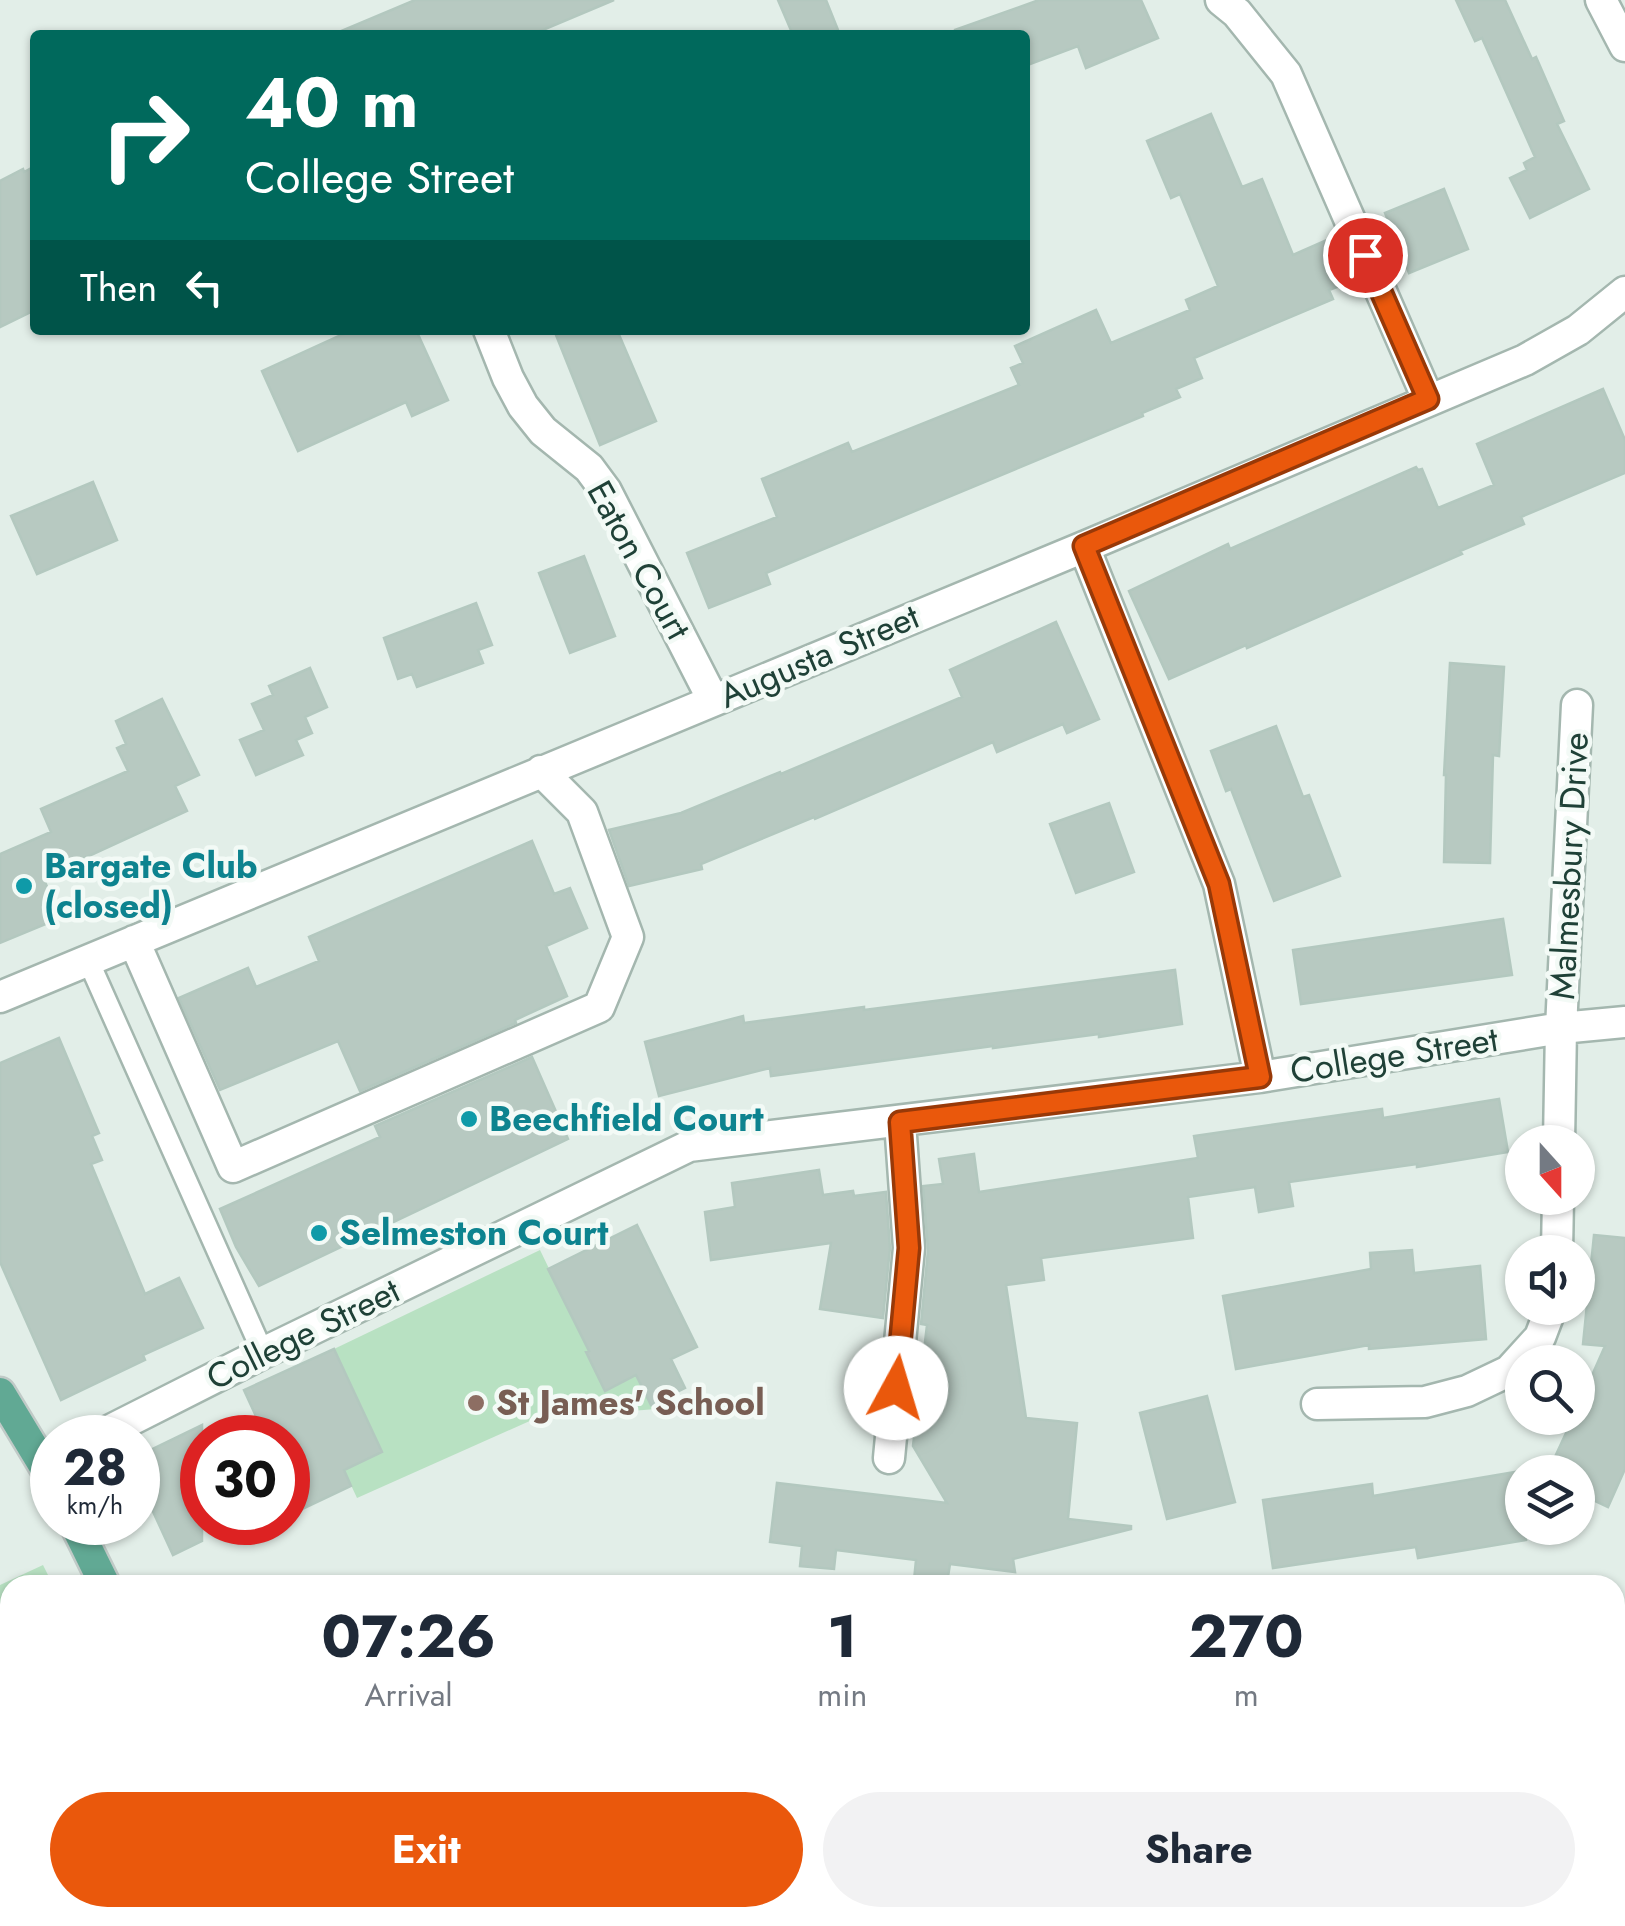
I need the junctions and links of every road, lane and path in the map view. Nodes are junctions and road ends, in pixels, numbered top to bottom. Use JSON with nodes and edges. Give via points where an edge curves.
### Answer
{"nodes":[{"id":1,"x":1221,"y":0,"type":"edge"},
{"id":2,"x":1601,"y":0,"type":"edge"},
{"id":3,"x":1625,"y":46,"type":"edge"},
{"id":4,"x":1625,"y":292,"type":"edge"},
{"id":5,"x":491,"y":335,"type":"edge"},
{"id":6,"x":1428,"y":399,"type":"junction"},
{"id":7,"x":1084,"y":546,"type":"junction"},
{"id":8,"x":713,"y":700,"type":"junction"},
{"id":9,"x":1577,"y":705,"type":"dead end"},
{"id":10,"x":541,"y":771,"type":"junction"},
{"id":11,"x":134,"y":941,"type":"junction"},
{"id":12,"x":88,"y":960,"type":"junction"},
{"id":13,"x":0,"y":998,"type":"edge"},
{"id":14,"x":1625,"y":1022,"type":"edge"},
{"id":15,"x":1561,"y":1028,"type":"junction"},
{"id":16,"x":1260,"y":1077,"type":"junction"},
{"id":17,"x":900,"y":1122,"type":"junction"},
{"id":18,"x":1559,"y":1125,"type":"edge"},
{"id":19,"x":1545,"y":1325,"type":"edge"},
{"id":20,"x":263,"y":1353,"type":"junction"},
{"id":21,"x":0,"y":1393,"type":"edge"},
{"id":22,"x":1317,"y":1404,"type":"dead end"},
{"id":23,"x":140,"y":1415,"type":"edge"},
{"id":24,"x":30,"y":1437,"type":"edge"},
{"id":25,"x":889,"y":1458,"type":"dead end"},
{"id":26,"x":85,"y":1545,"type":"edge"},
{"id":27,"x":100,"y":1575,"type":"edge"}],
"edges":[{"from":1,"to":6,"type":"street","via":[[1286,74]]},
{"from":2,"to":3,"type":"street"},
{"from":4,"to":6,"type":"street","name":"Augusta Street","via":[[1525,360]]},
{"from":5,"to":8,"type":"street","name":"Eaton Court","via":[[523,406],[606,490]]},
{"from":6,"to":7,"type":"street","name":"Augusta Street"},
{"from":7,"to":8,"type":"street","name":"Augusta Street"},
{"from":7,"to":16,"type":"street","via":[[1219,884]]},
{"from":8,"to":10,"type":"street","name":"Augusta Street"},
{"from":9,"to":15,"type":"street","name":"Malmesbury Drive"},
{"from":10,"to":11,"type":"street","name":"Augusta Street"},
{"from":10,"to":11,"type":"street","via":[[582,812],[628,937],[599,1007],[233,1167]]},
{"from":11,"to":12,"type":"street","name":"Augusta Street"},
{"from":12,"to":13,"type":"street","name":"Augusta Street"},
{"from":12,"to":20,"type":"lane"},
{"from":14,"to":15,"type":"street","name":"College Street"},
{"from":15,"to":16,"type":"street","name":"College Street"},
{"from":15,"to":18,"type":"street","name":"Malmesbury Drive"},
{"from":16,"to":17,"type":"street","name":"College Street"},
{"from":17,"to":20,"type":"street","name":"College Street","via":[[689,1146]]},
{"from":17,"to":25,"type":"street","via":[[909,1248]]},
{"from":19,"to":22,"type":"street","via":[[1510,1370],[1467,1391],[1425,1402]]},
{"from":20,"to":23,"type":"street","name":"College Street"},
{"from":21,"to":24,"type":"main road"},
{"from":26,"to":27,"type":"main road"}]}
